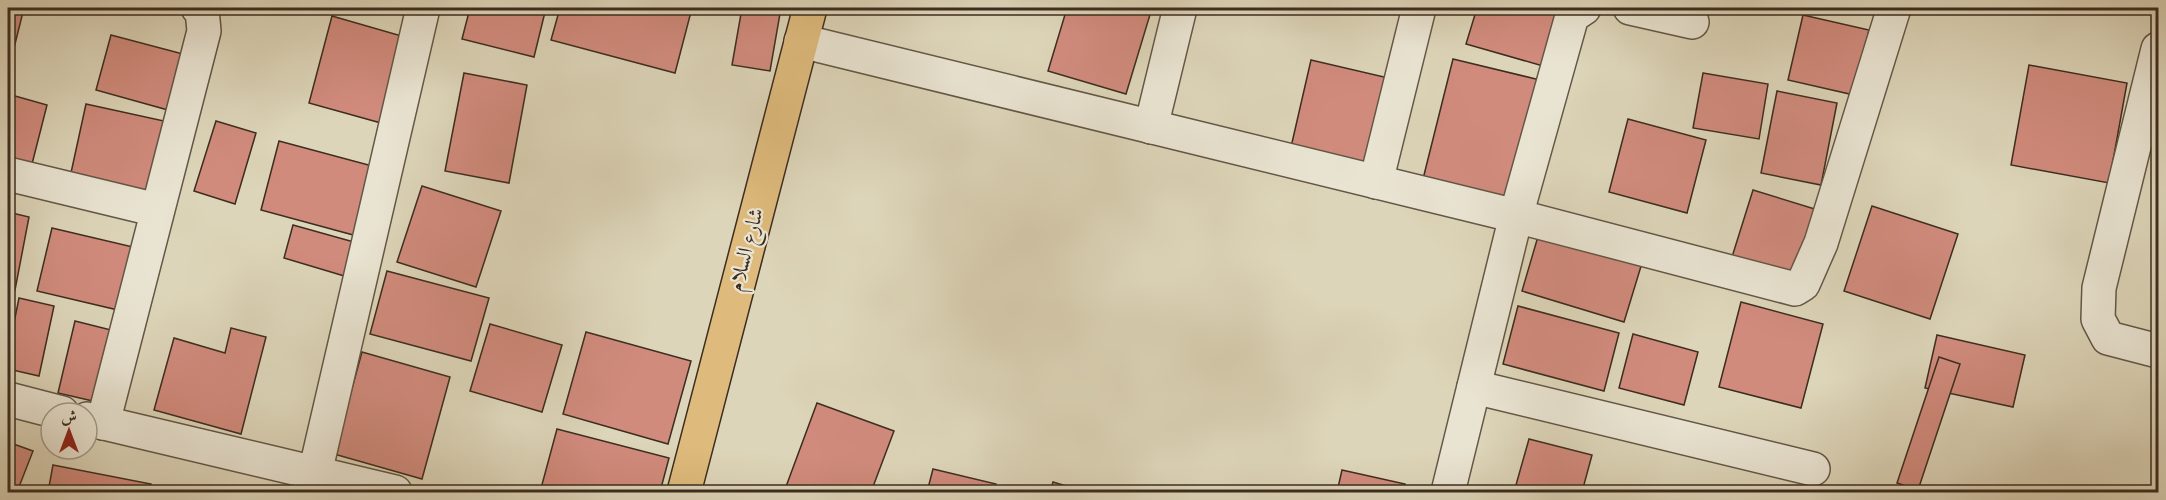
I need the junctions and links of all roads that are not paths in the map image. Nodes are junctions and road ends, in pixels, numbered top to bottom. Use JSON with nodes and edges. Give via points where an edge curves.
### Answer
{"nodes":[{"id":1,"x":198,"y":8,"type":"edge"},
{"id":2,"x":423,"y":8,"type":"edge"},
{"id":3,"x":810,"y":8,"type":"edge"},
{"id":4,"x":1180,"y":8,"type":"edge"},
{"id":5,"x":1419,"y":8,"type":"edge"},
{"id":6,"x":1584,"y":8,"type":"edge"},
{"id":7,"x":1630,"y":8,"type":"edge"},
{"id":8,"x":1894,"y":8,"type":"edge"},
{"id":9,"x":1692,"y":22,"type":"dead end"},
{"id":10,"x":801,"y":41,"type":"junction"},
{"id":11,"x":2158,"y":49,"type":"edge"},
{"id":12,"x":1151,"y":127,"type":"junction"},
{"id":13,"x":8,"y":174,"type":"edge"},
{"id":14,"x":1376,"y":182,"type":"junction"},
{"id":15,"x":157,"y":210,"type":"junction"},
{"id":16,"x":1516,"y":216,"type":"junction"},
{"id":17,"x":2158,"y":351,"type":"edge"},
{"id":18,"x":1474,"y":387,"type":"junction"},
{"id":19,"x":8,"y":399,"type":"edge"},
{"id":20,"x":39,"y":407,"type":"edge"},
{"id":21,"x":99,"y":407,"type":"edge"},
{"id":22,"x":99,"y":422,"type":"edge"},
{"id":23,"x":1813,"y":469,"type":"dead end"},
{"id":24,"x":315,"y":473,"type":"junction"},
{"id":25,"x":395,"y":492,"type":"edge"},
{"id":26,"x":684,"y":492,"type":"edge"},
{"id":27,"x":1448,"y":492,"type":"edge"}],
"edges":[{"from":1,"to":15,"type":"street","via":[[202,10],[204,31]]},
{"from":2,"to":24,"type":"street"},
{"from":3,"to":10,"type":"main road","name":"شارع السلام"},
{"from":4,"to":12,"type":"street"},
{"from":5,"to":14,"type":"street"},
{"from":6,"to":16,"type":"street","via":[[1572,16]]},
{"from":7,"to":9,"type":"street"},
{"from":8,"to":16,"type":"street","via":[[1821,243],[1803,284],[1795,289]]},
{"from":10,"to":12,"type":"street"},
{"from":10,"to":26,"type":"main road","name":"شارع السلام"},
{"from":11,"to":17,"type":"street","via":[[2099,288],[2098,319],[2108,339]]},
{"from":12,"to":14,"type":"street"},
{"from":13,"to":15,"type":"street"},
{"from":14,"to":16,"type":"street"},
{"from":15,"to":21,"type":"street"},
{"from":16,"to":18,"type":"street"},
{"from":18,"to":23,"type":"street"},
{"from":18,"to":27,"type":"street"},
{"from":19,"to":20,"type":"street"},
{"from":22,"to":24,"type":"street"},
{"from":24,"to":25,"type":"street"}]}
